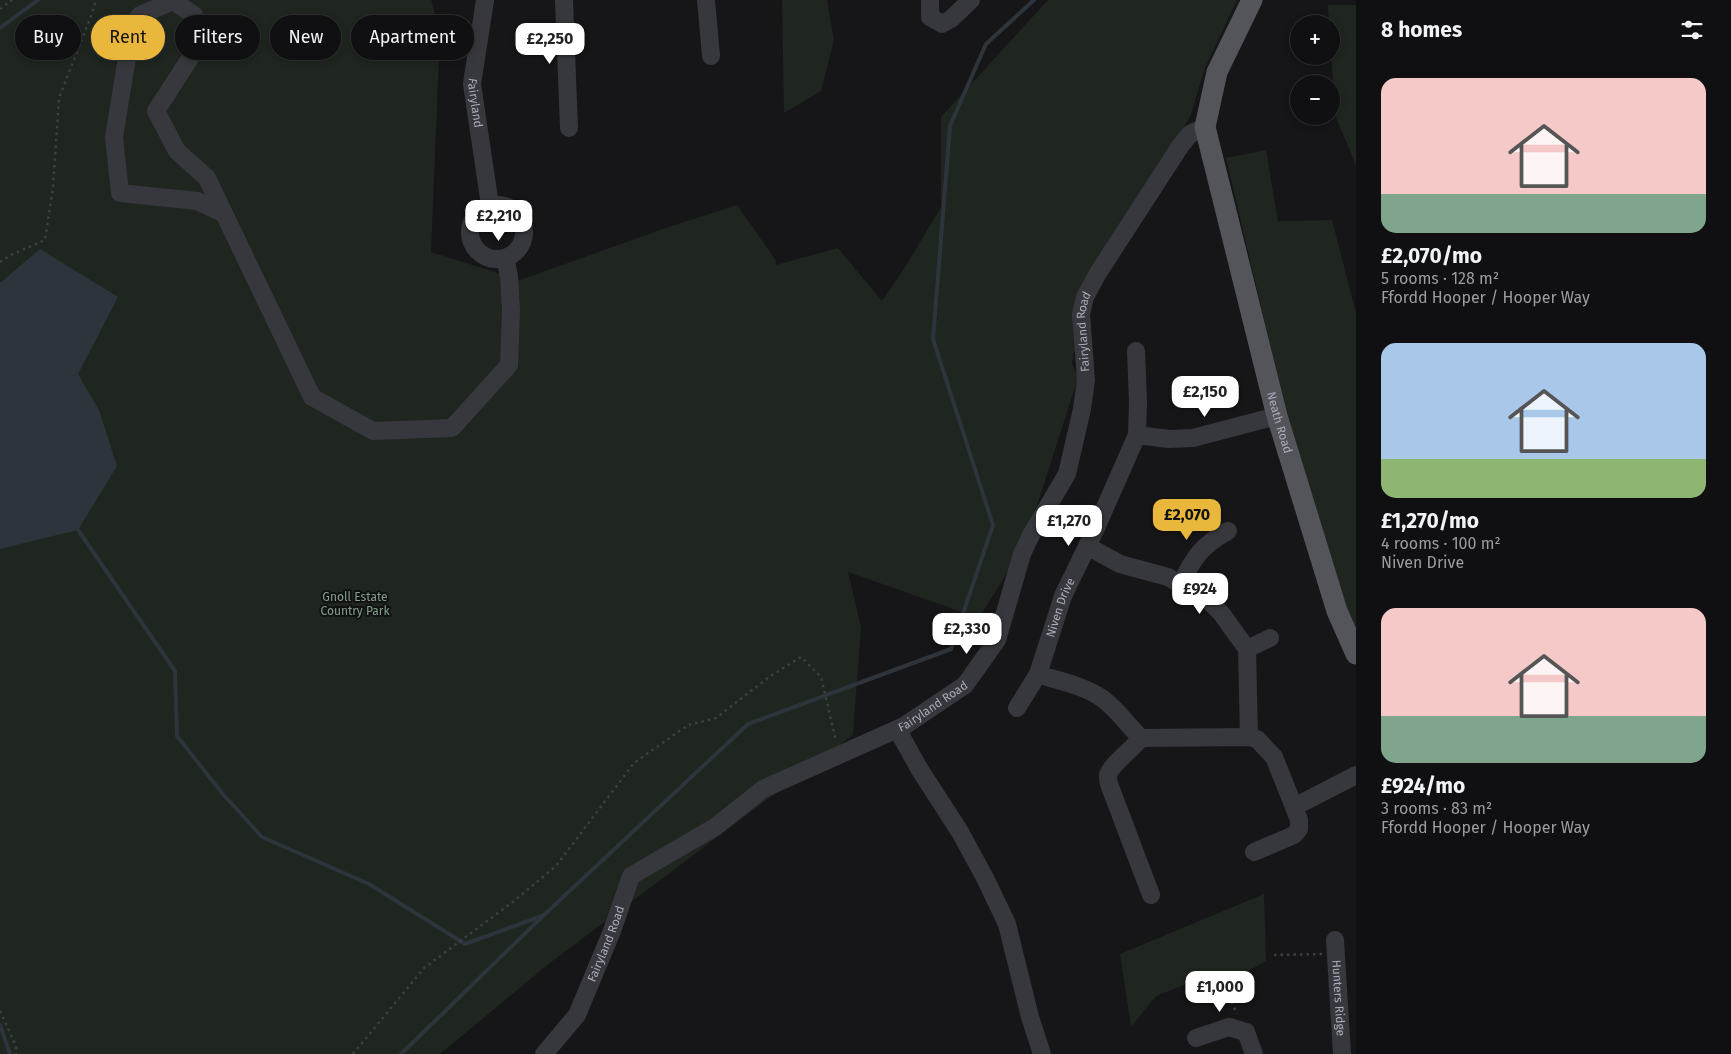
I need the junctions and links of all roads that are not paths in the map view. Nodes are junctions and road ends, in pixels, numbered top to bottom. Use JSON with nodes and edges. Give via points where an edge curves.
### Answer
{"nodes":[{"id":1,"x":485,"y":0,"type":"edge"},
{"id":2,"x":564,"y":0,"type":"edge"},
{"id":3,"x":706,"y":0,"type":"edge"},
{"id":4,"x":970,"y":0,"type":"edge"},
{"id":5,"x":1252,"y":0,"type":"edge"},
{"id":6,"x":930,"y":9,"type":"edge"},
{"id":7,"x":711,"y":56,"type":"dead end"},
{"id":8,"x":1205,"y":127,"type":"junction"},
{"id":9,"x":568,"y":128,"type":"dead end"},
{"id":10,"x":490,"y":205,"type":"junction"},
{"id":11,"x":223,"y":213,"type":"junction"},
{"id":12,"x":505,"y":258,"type":"junction"},
{"id":13,"x":1136,"y":351,"type":"dead end"},
{"id":14,"x":1277,"y":416,"type":"junction"},
{"id":15,"x":1137,"y":435,"type":"junction"},
{"id":16,"x":1228,"y":531,"type":"dead end"},
{"id":17,"x":1087,"y":546,"type":"junction"},
{"id":18,"x":1181,"y":584,"type":"junction"},
{"id":19,"x":1270,"y":638,"type":"dead end"},
{"id":20,"x":1247,"y":648,"type":"junction"},
{"id":21,"x":1356,"y":654,"type":"edge"},
{"id":22,"x":1038,"y":674,"type":"junction"},
{"id":23,"x":1017,"y":708,"type":"dead end"},
{"id":24,"x":897,"y":729,"type":"junction"},
{"id":25,"x":1249,"y":736,"type":"junction"},
{"id":26,"x":1141,"y":738,"type":"junction"},
{"id":27,"x":1356,"y":775,"type":"edge"},
{"id":28,"x":1294,"y":807,"type":"junction"},
{"id":29,"x":1254,"y":852,"type":"dead end"},
{"id":30,"x":1151,"y":895,"type":"dead end"},
{"id":31,"x":1335,"y":947,"type":"road end"},
{"id":32,"x":1196,"y":1038,"type":"dead end"},
{"id":33,"x":544,"y":1054,"type":"edge"},
{"id":34,"x":1042,"y":1054,"type":"edge"},
{"id":35,"x":1254,"y":1054,"type":"edge"},
{"id":36,"x":1342,"y":1054,"type":"edge"}],
"edges":[{"from":1,"to":10,"type":"street","name":"Fairyland","via":[[472,84]]},
{"from":2,"to":9,"type":"street"},
{"from":3,"to":7,"type":"street"},
{"from":4,"to":6,"type":"street","via":[[942,24]]},
{"from":5,"to":8,"type":"main road","via":[[1217,72]]},
{"from":8,"to":14,"type":"main road","name":"Neath Road"},
{"from":8,"to":24,"type":"street","name":"Fairyland Road","via":[[1190,134],[1181,145],[1098,272],[1086,297],[1081,314],[1086,380],[1067,474],[1022,554],[997,640],[965,685]]},
{"from":10,"to":12,"type":"street","via":[[508,207],[522,220],[524,231],[519,249]]},
{"from":10,"to":12,"type":"street","via":[[472,220],[470,239],[478,252],[486,257]]},
{"from":11,"to":11,"type":"street","via":[[197,201],[120,193],[114,137],[132,27],[140,15],[173,1],[194,15],[192,56],[156,111],[177,151],[207,178]]},
{"from":11,"to":12,"type":"street","via":[[312,397],[373,431],[452,428],[509,365],[512,310]]},
{"from":13,"to":15,"type":"street"},
{"from":14,"to":15,"type":"street","via":[[1193,438]]},
{"from":14,"to":21,"type":"main road","name":"Neath Road","via":[[1338,611]]},
{"from":15,"to":17,"type":"street","name":"Niven Drive"},
{"from":16,"to":18,"type":"street","via":[[1200,551]]},
{"from":17,"to":18,"type":"street","via":[[1120,564]]},
{"from":17,"to":22,"type":"street","name":"Niven Drive","via":[[1063,596]]},
{"from":18,"to":20,"type":"street","via":[[1221,612]]},
{"from":19,"to":20,"type":"street"},
{"from":20,"to":25,"type":"street"},
{"from":22,"to":23,"type":"street","name":"Niven Drive"},
{"from":22,"to":26,"type":"street","via":[[1100,697]]},
{"from":24,"to":33,"type":"street","name":"Fairyland Road","via":[[763,789],[715,827],[631,876],[577,1015]]},
{"from":24,"to":34,"type":"street","via":[[986,878],[1007,924]]},
{"from":25,"to":26,"type":"street"},
{"from":25,"to":28,"type":"street","via":[[1257,739],[1274,757]]},
{"from":26,"to":30,"type":"street","via":[[1108,775]]},
{"from":27,"to":28,"type":"street"},
{"from":28,"to":29,"type":"street","via":[[1299,820],[1299,828],[1294,835]]},
{"from":31,"to":36,"type":"street","name":"Hunters Ridge"},
{"from":32,"to":35,"type":"street","via":[[1229,1027],[1246,1032]]}]}
